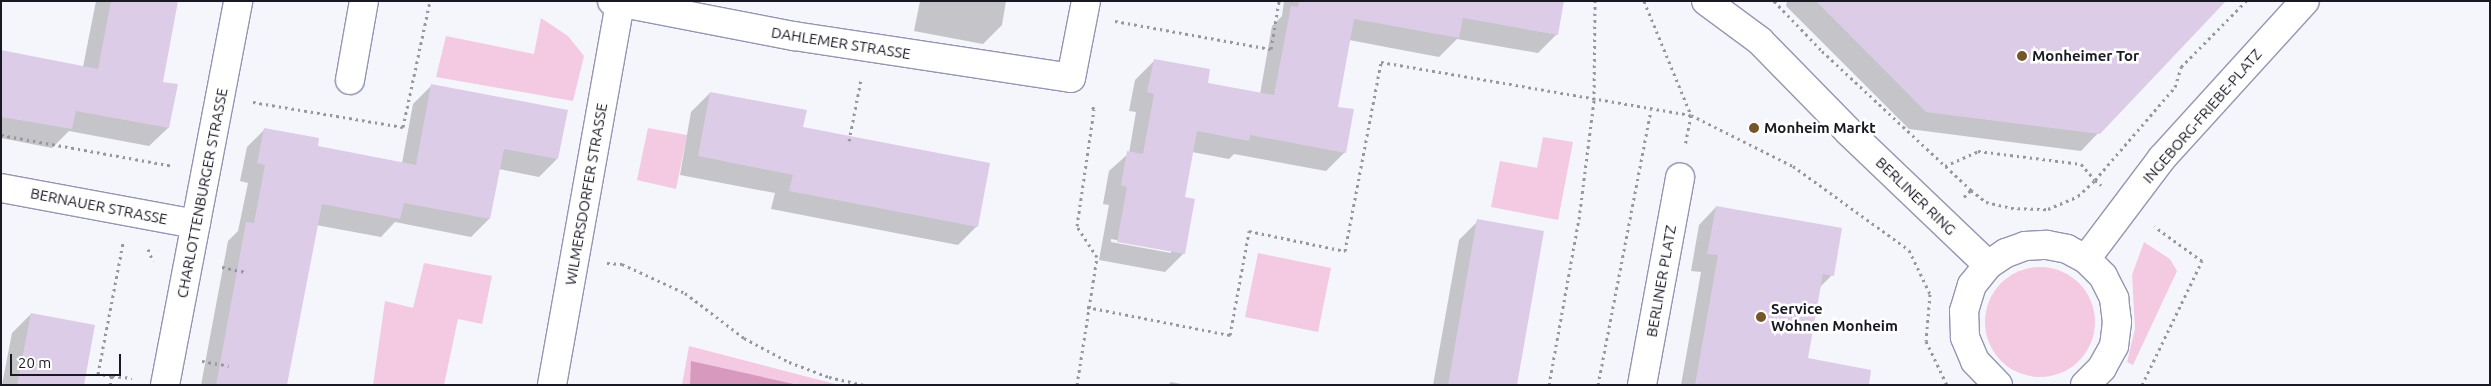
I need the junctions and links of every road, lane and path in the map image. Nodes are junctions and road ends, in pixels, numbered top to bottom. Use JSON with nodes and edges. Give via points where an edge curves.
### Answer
{"nodes":[{"id":1,"x":238,"y":1,"type":"edge"},
{"id":2,"x":364,"y":1,"type":"edge"},
{"id":3,"x":1280,"y":1,"type":"edge"},
{"id":4,"x":1595,"y":1,"type":"edge"},
{"id":5,"x":1644,"y":1,"type":"edge"},
{"id":6,"x":1706,"y":1,"type":"edge"},
{"id":7,"x":1737,"y":1,"type":"edge"},
{"id":8,"x":1774,"y":1,"type":"edge"},
{"id":9,"x":2246,"y":1,"type":"edge"},
{"id":10,"x":2305,"y":1,"type":"edge"},
{"id":11,"x":616,"y":2,"type":"edge"},
{"id":12,"x":1085,"y":9,"type":"edge"},
{"id":13,"x":1760,"y":41,"type":"junction"},
{"id":14,"x":862,"y":73,"type":"dead end"},
{"id":15,"x":1071,"y":78,"type":"junction"},
{"id":16,"x":350,"y":80,"type":"dead end"},
{"id":17,"x":1594,"y":100,"type":"junction"},
{"id":18,"x":1651,"y":110,"type":"junction"},
{"id":19,"x":1691,"y":116,"type":"junction"},
{"id":20,"x":1,"y":135,"type":"edge"},
{"id":21,"x":849,"y":140,"type":"dead end"},
{"id":22,"x":1945,"y":166,"type":"junction"},
{"id":23,"x":182,"y":167,"type":"dead end"},
{"id":24,"x":1680,"y":177,"type":"joint"},
{"id":25,"x":2095,"y":180,"type":"junction"},
{"id":26,"x":1,"y":188,"type":"edge"},
{"id":27,"x":1971,"y":190,"type":"junction"},
{"id":28,"x":2126,"y":206,"type":"junction"},
{"id":29,"x":1941,"y":221,"type":"junction"},
{"id":30,"x":196,"y":224,"type":"junction"},
{"id":31,"x":125,"y":233,"type":"dead end"},
{"id":32,"x":141,"y":244,"type":"dead end"},
{"id":33,"x":1910,"y":250,"type":"junction"},
{"id":34,"x":574,"y":259,"type":"junction"},
{"id":35,"x":2086,"y":259,"type":"junction"},
{"id":36,"x":1988,"y":264,"type":"junction"},
{"id":37,"x":219,"y":266,"type":"dead end"},
{"id":38,"x":155,"y":267,"type":"dead end"},
{"id":39,"x":246,"y":272,"type":"dead end"},
{"id":40,"x":1087,"y":307,"type":"junction"},
{"id":41,"x":201,"y":360,"type":"dead end"},
{"id":42,"x":229,"y":366,"type":"dead end"},
{"id":43,"x":112,"y":376,"type":"junction"},
{"id":44,"x":136,"y":379,"type":"dead end"},
{"id":45,"x":110,"y":385,"type":"edge"},
{"id":46,"x":165,"y":385,"type":"edge"},
{"id":47,"x":552,"y":385,"type":"edge"},
{"id":48,"x":865,"y":385,"type":"edge"},
{"id":49,"x":1076,"y":385,"type":"edge"},
{"id":50,"x":1549,"y":385,"type":"edge"},
{"id":51,"x":1598,"y":385,"type":"edge"},
{"id":52,"x":1642,"y":385,"type":"edge"},
{"id":53,"x":1947,"y":385,"type":"edge"},
{"id":54,"x":1998,"y":385,"type":"edge"},
{"id":55,"x":2085,"y":385,"type":"edge"},
{"id":56,"x":2142,"y":385,"type":"edge"}],
"edges":[{"from":1,"to":30,"type":"street","name":"CHARLOTTENBURGER STRASSE"},
{"from":2,"to":16,"type":"street"},
{"from":3,"to":12,"type":"path","via":[[1271,49]]},
{"from":4,"to":17,"type":"path"},
{"from":5,"to":19,"type":"path"},
{"from":6,"to":13,"type":"street","name":"BERLINER RING"},
{"from":7,"to":13,"type":"street","name":"BERLINER RING"},
{"from":8,"to":22,"type":"path","via":[[1822,51]]},
{"from":9,"to":25,"type":"path","via":[[2181,67],[2175,87]]},
{"from":10,"to":28,"type":"street","name":"INGEBORG-FRIEBE-PLATZ","via":[[2191,124]]},
{"from":11,"to":15,"type":"street","name":"DAHLEMER STRASSE","via":[[794,36]]},
{"from":11,"to":34,"type":"street","name":"WILMERSDORFER STRASSE"},
{"from":12,"to":15,"type":"street"},
{"from":13,"to":29,"type":"street","name":"BERLINER RING"},
{"from":14,"to":21,"type":"path"},
{"from":15,"to":40,"type":"path","via":[[1094,109],[1077,226],[1097,257]]},
{"from":17,"to":18,"type":"path"},
{"from":17,"to":40,"type":"path","via":[[1381,62],[1345,251],[1249,231],[1230,335]]},
{"from":17,"to":50,"type":"path","via":[[1579,219]]},
{"from":18,"to":19,"type":"path"},
{"from":18,"to":51,"type":"path"},
{"from":19,"to":24,"type":"path"},
{"from":19,"to":33,"type":"path","via":[[1793,166]]},
{"from":20,"to":23,"type":"path"},
{"from":22,"to":25,"type":"path","via":[[1978,151],[2081,164]]},
{"from":22,"to":27,"type":"path"},
{"from":24,"to":52,"type":"street","name":"BERLINER PLATZ"},
{"from":25,"to":27,"type":"path","via":[[2078,196],[2048,209],[2011,208],[1986,202]]},
{"from":25,"to":28,"type":"path"},
{"from":26,"to":30,"type":"street","name":"BERNAUER STRASSE"},
{"from":27,"to":29,"type":"path"},
{"from":28,"to":35,"type":"street","name":"INGEBORG-FRIEBE-PLATZ"},
{"from":28,"to":56,"type":"path","via":[[2202,261]]},
{"from":29,"to":33,"type":"path"},
{"from":29,"to":36,"type":"street","name":"BERLINER RING"},
{"from":30,"to":46,"type":"street","name":"CHARLOTTENBURGER STRASSE"},
{"from":31,"to":43,"type":"path","via":[[98,374]]},
{"from":32,"to":38,"type":"path","via":[[149,250]]},
{"from":33,"to":53,"type":"path","via":[[1930,294],[1926,341]]},
{"from":34,"to":47,"type":"street","name":"WILMERSDORFER STRASSE"},
{"from":34,"to":48,"type":"path","via":[[622,264],[685,293],[744,338],[788,362],[829,377]]},
{"from":35,"to":36,"type":"street","via":[[2067,249],[2047,245],[2025,246]]},
{"from":35,"to":55,"type":"street","via":[[2103,276],[2114,298],[2117,322],[2114,346],[2102,368]]},
{"from":36,"to":54,"type":"street","via":[[1972,285],[1964,311],[1965,337],[1974,362]]},
{"from":37,"to":39,"type":"path"},
{"from":40,"to":49,"type":"path"},
{"from":41,"to":42,"type":"path"},
{"from":43,"to":44,"type":"path"},
{"from":43,"to":45,"type":"path"}]}
